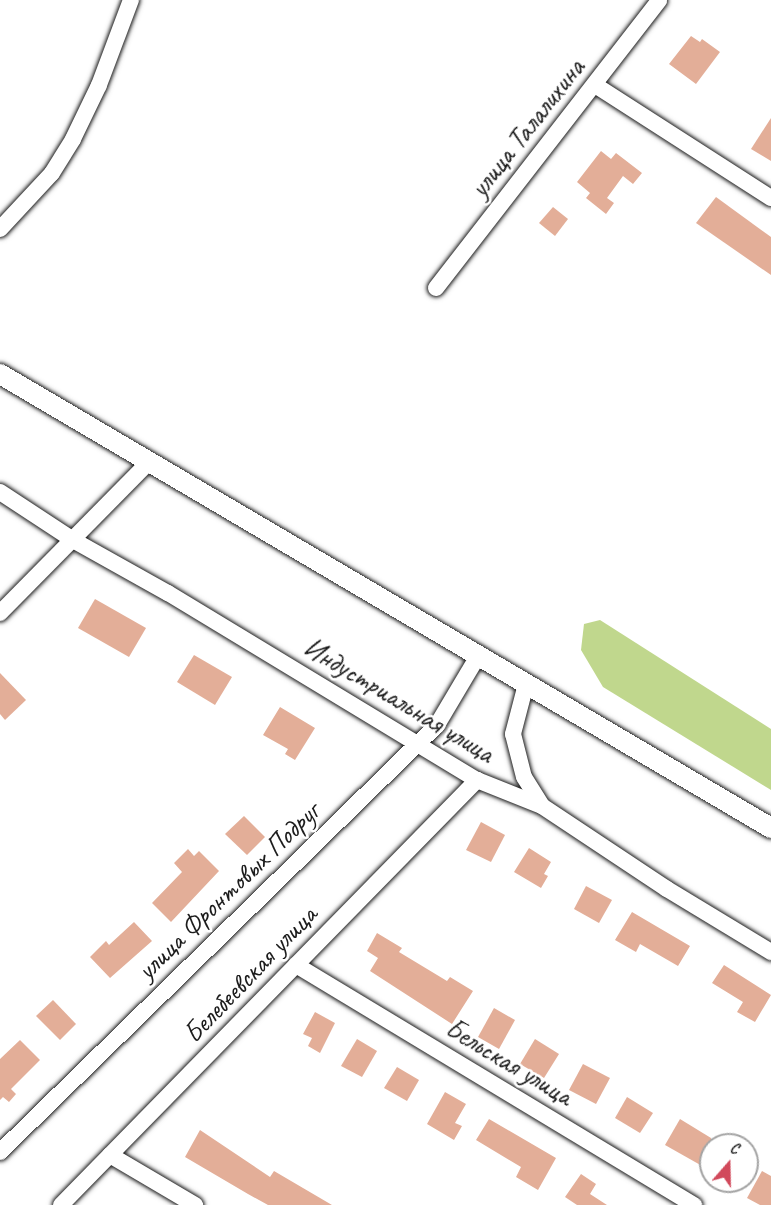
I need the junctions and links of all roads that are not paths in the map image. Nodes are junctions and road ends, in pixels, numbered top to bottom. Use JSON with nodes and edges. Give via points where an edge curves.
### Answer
{"nodes":[{"id":1,"x":131,"y":0,"type":"edge"},
{"id":2,"x":659,"y":0,"type":"edge"},
{"id":3,"x":595,"y":85,"type":"junction"},
{"id":4,"x":771,"y":198,"type":"edge"},
{"id":5,"x":0,"y":229,"type":"edge"},
{"id":6,"x":436,"y":288,"type":"dead end"},
{"id":7,"x":0,"y":374,"type":"edge"},
{"id":8,"x":149,"y":462,"type":"junction"},
{"id":9,"x":0,"y":492,"type":"edge"},
{"id":10,"x":74,"y":540,"type":"junction"},
{"id":11,"x":0,"y":613,"type":"edge"},
{"id":12,"x":478,"y":656,"type":"junction"},
{"id":13,"x":526,"y":684,"type":"junction"},
{"id":14,"x":417,"y":742,"type":"junction"},
{"id":15,"x":477,"y":780,"type":"junction"},
{"id":16,"x":542,"y":806,"type":"junction"},
{"id":17,"x":771,"y":828,"type":"edge"},
{"id":18,"x":771,"y":952,"type":"edge"},
{"id":19,"x":296,"y":965,"type":"junction"},
{"id":20,"x":0,"y":1152,"type":"edge"},
{"id":21,"x":110,"y":1155,"type":"junction"},
{"id":22,"x":61,"y":1205,"type":"edge"},
{"id":23,"x":195,"y":1205,"type":"edge"},
{"id":24,"x":694,"y":1205,"type":"edge"}],
"edges":[{"from":1,"to":5,"type":"street","via":[[99,85],[73,139],[52,173]]},
{"from":2,"to":3,"type":"street","name":"улица Талалихина"},
{"from":3,"to":4,"type":"street"},
{"from":3,"to":6,"type":"street","name":"улица Талалихина"},
{"from":7,"to":8,"type":"street"},
{"from":8,"to":10,"type":"street"},
{"from":8,"to":12,"type":"street"},
{"from":9,"to":10,"type":"street","name":"Индустриальная улица"},
{"from":10,"to":11,"type":"street"},
{"from":10,"to":14,"type":"street","name":"Индустриальная улица"},
{"from":12,"to":13,"type":"street"},
{"from":12,"to":14,"type":"street","name":"улица Фронтовых Подруг","via":[[437,725]]},
{"from":13,"to":16,"type":"street","via":[[513,734],[524,777]]},
{"from":13,"to":17,"type":"street"},
{"from":14,"to":15,"type":"street","name":"Индустриальная улица"},
{"from":14,"to":20,"type":"street","name":"улица Фронтовых Подруг"},
{"from":15,"to":16,"type":"street","name":"Индустриальная улица"},
{"from":15,"to":19,"type":"street","name":"Белебеевская улица"},
{"from":16,"to":18,"type":"street","name":"Индустриальная улица"},
{"from":19,"to":21,"type":"street","name":"Белебеевская улица"},
{"from":19,"to":24,"type":"street","name":"Бельская улица"},
{"from":21,"to":22,"type":"street","name":"Белебеевская улица"},
{"from":21,"to":23,"type":"street"}]}
